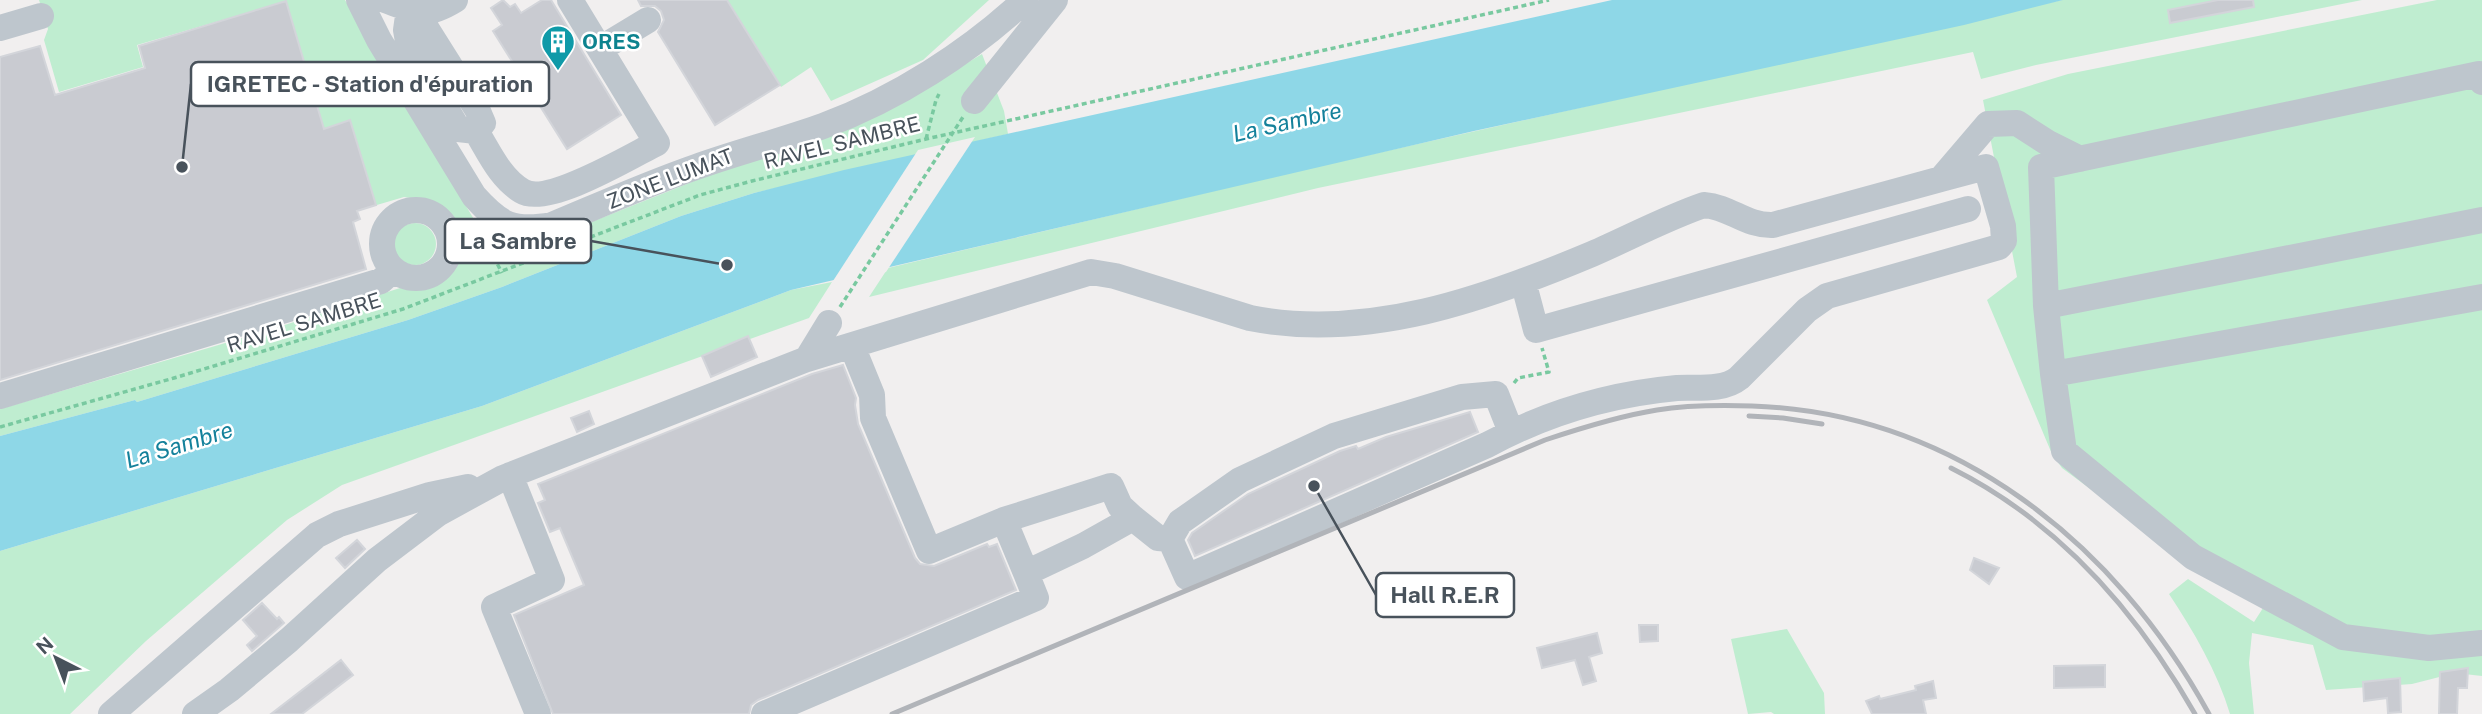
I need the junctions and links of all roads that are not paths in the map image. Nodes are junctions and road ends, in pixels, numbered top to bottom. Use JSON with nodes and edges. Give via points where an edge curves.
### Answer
{"nodes":[{"id":1,"x":359,"y":0,"type":"edge"},
{"id":2,"x":570,"y":0,"type":"edge"},
{"id":3,"x":1025,"y":0,"type":"edge"},
{"id":4,"x":1055,"y":0,"type":"edge"},
{"id":5,"x":426,"y":4,"type":"edge"},
{"id":6,"x":41,"y":16,"type":"dead end"},
{"id":7,"x":648,"y":20,"type":"dead end"},
{"id":8,"x":0,"y":28,"type":"edge"},
{"id":9,"x":600,"y":49,"type":"junction"},
{"id":10,"x":2482,"y":82,"type":"edge"},
{"id":11,"x":974,"y":101,"type":"road end"},
{"id":12,"x":2080,"y":159,"type":"junction"},
{"id":13,"x":1950,"y":176,"type":"junction"},
{"id":14,"x":1968,"y":209,"type":"junction"},
{"id":15,"x":2482,"y":220,"type":"edge"},
{"id":16,"x":1980,"y":253,"type":"junction"},
{"id":17,"x":393,"y":270,"type":"dead end"},
{"id":18,"x":1523,"y":281,"type":"junction"},
{"id":19,"x":2482,"y":297,"type":"edge"},
{"id":20,"x":2046,"y":306,"type":"junction"},
{"id":21,"x":829,"y":323,"type":"road end"},
{"id":22,"x":852,"y":346,"type":"junction"},
{"id":23,"x":807,"y":359,"type":"junction"},
{"id":24,"x":2053,"y":374,"type":"junction"},
{"id":25,"x":0,"y":396,"type":"edge"},
{"id":26,"x":1511,"y":432,"type":"junction"},
{"id":27,"x":507,"y":477,"type":"junction"},
{"id":28,"x":1133,"y":518,"type":"junction"},
{"id":29,"x":1004,"y":520,"type":"junction"},
{"id":30,"x":1170,"y":539,"type":"junction"},
{"id":31,"x":1026,"y":573,"type":"junction"},
{"id":32,"x":2482,"y":643,"type":"edge"},
{"id":33,"x":111,"y":714,"type":"edge"},
{"id":34,"x":195,"y":714,"type":"edge"},
{"id":35,"x":538,"y":714,"type":"edge"},
{"id":36,"x":764,"y":714,"type":"edge"}],
"edges":[{"from":1,"to":3,"type":"street","name":"ZONE LUMAT","via":[[474,196],[492,216],[531,228],[552,225],[695,167],[872,105],[976,41]]},
{"from":2,"to":9,"type":"street"},
{"from":4,"to":11,"type":"street"},
{"from":5,"to":9,"type":"street","via":[[406,30],[409,47],[458,129],[476,131],[503,176],[524,193],[546,194],[590,178],[657,143]]},
{"from":6,"to":8,"type":"street"},
{"from":7,"to":9,"type":"street"},
{"from":10,"to":12,"type":"street","via":[[2479,74]]},
{"from":12,"to":13,"type":"street","via":[[2017,123],[1987,124]]},
{"from":12,"to":20,"type":"street","via":[[2041,167]]},
{"from":13,"to":14,"type":"street"},
{"from":13,"to":16,"type":"street","via":[[1986,167],[2004,241]]},
{"from":13,"to":18,"type":"street","via":[[1773,225],[1750,223],[1719,206],[1704,205]]},
{"from":14,"to":16,"type":"street"},
{"from":14,"to":18,"type":"street","via":[[1536,330]]},
{"from":15,"to":20,"type":"street"},
{"from":16,"to":26,"type":"street","via":[[1827,296],[1727,386],[1630,395],[1565,411]]},
{"from":17,"to":25,"type":"street","via":[[381,281]]},
{"from":18,"to":22,"type":"street","via":[[1417,315],[1311,325],[1251,318],[1091,272]]},
{"from":19,"to":24,"type":"street"},
{"from":20,"to":24,"type":"street"},
{"from":21,"to":23,"type":"street"},
{"from":22,"to":23,"type":"street"},
{"from":22,"to":29,"type":"street","via":[[872,395],[873,418],[929,551]]},
{"from":23,"to":27,"type":"street"},
{"from":24,"to":32,"type":"street","via":[[2064,451],[2193,557],[2343,637],[2429,648]]},
{"from":26,"to":30,"type":"street","via":[[1187,577]]},
{"from":26,"to":30,"type":"street","via":[[1496,394],[1462,397],[1334,436],[1240,480],[1180,522]]},
{"from":27,"to":33,"type":"street","via":[[430,495],[326,530]]},
{"from":27,"to":34,"type":"street","via":[[439,513],[387,552],[289,640]]},
{"from":27,"to":35,"type":"street","via":[[552,580],[494,607]]},
{"from":28,"to":29,"type":"street","via":[[1120,506],[1111,486]]},
{"from":28,"to":30,"type":"street","via":[[1158,538]]},
{"from":28,"to":31,"type":"street"},
{"from":29,"to":31,"type":"street"},
{"from":31,"to":36,"type":"street","via":[[1037,598]]}]}
